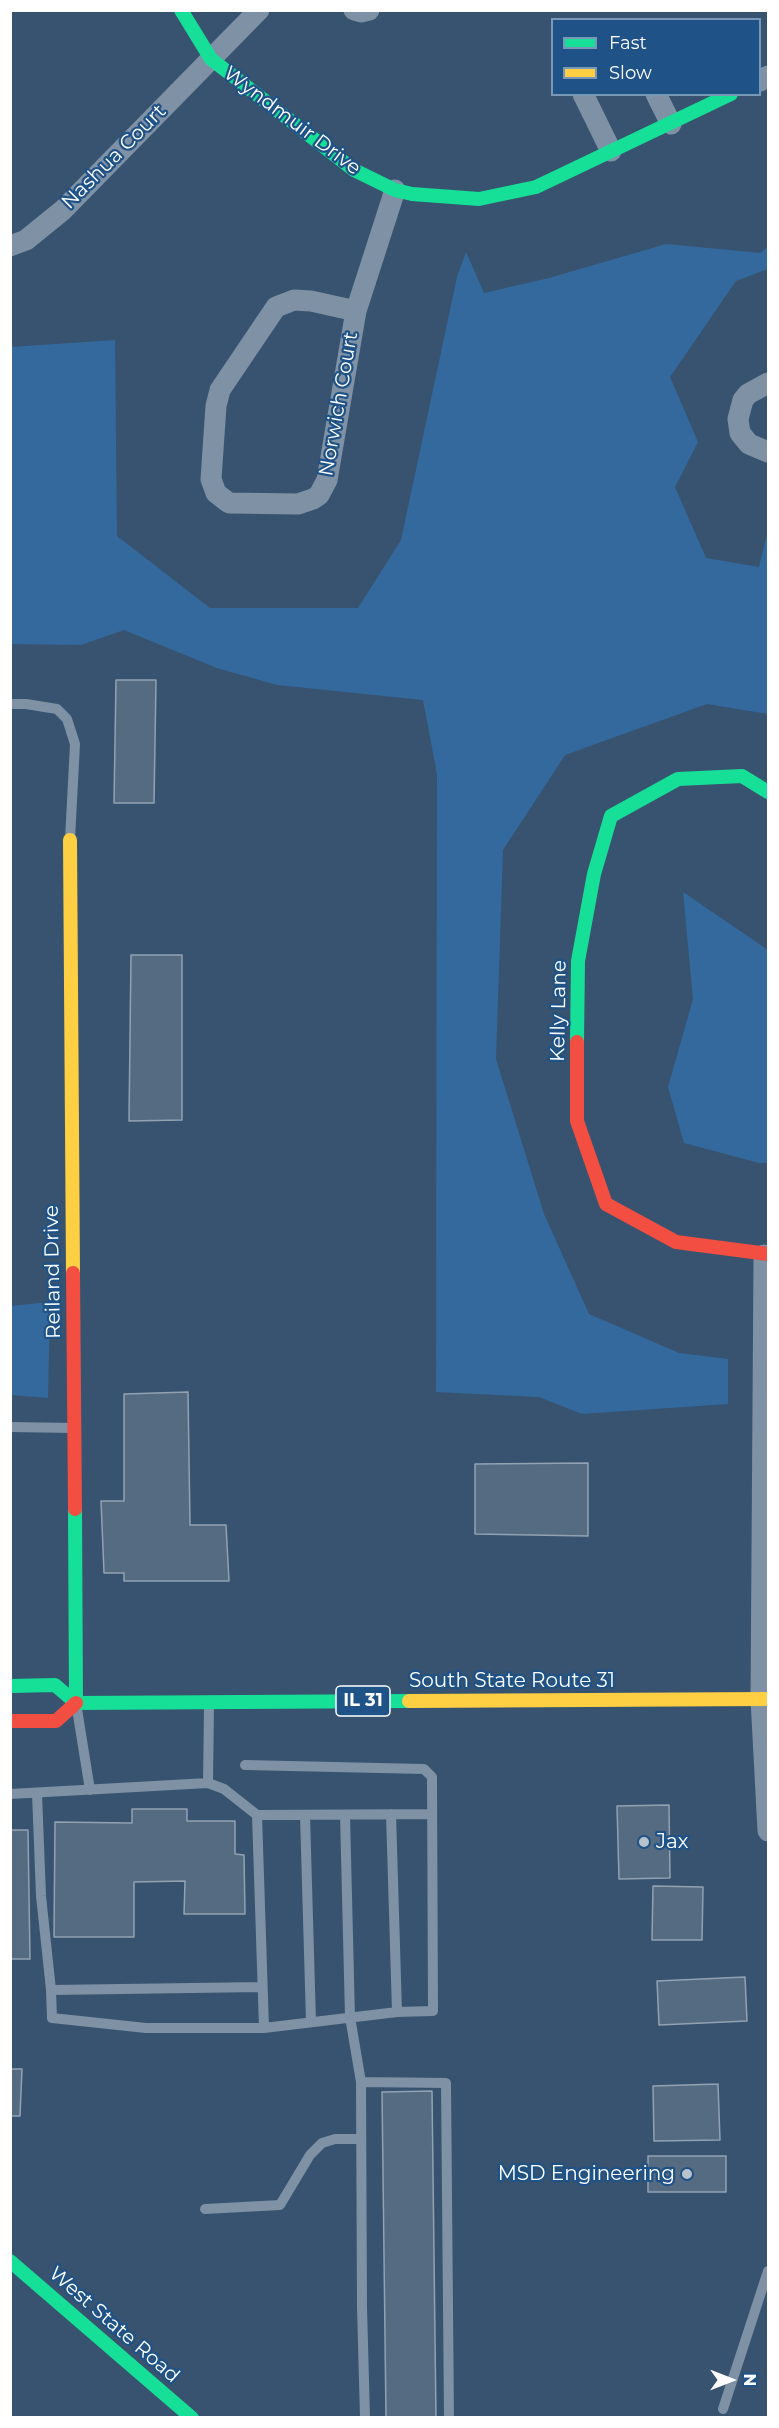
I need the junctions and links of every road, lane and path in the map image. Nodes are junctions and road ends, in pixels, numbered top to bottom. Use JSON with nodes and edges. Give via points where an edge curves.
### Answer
{"nodes":[{"id":1,"x":181,"y":10,"type":"edge"},
{"id":2,"x":259,"y":10,"type":"edge"},
{"id":3,"x":354,"y":10,"type":"edge"},
{"id":4,"x":369,"y":10,"type":"edge"},
{"id":5,"x":211,"y":59,"type":"junction"},
{"id":6,"x":584,"y":96,"type":"edge"},
{"id":7,"x":657,"y":96,"type":"edge"},
{"id":8,"x":727,"y":96,"type":"edge"},
{"id":9,"x":671,"y":124,"type":"junction"},
{"id":10,"x":611,"y":151,"type":"junction"},
{"id":11,"x":395,"y":190,"type":"junction"},
{"id":12,"x":10,"y":246,"type":"edge"},
{"id":13,"x":356,"y":311,"type":"junction"},
{"id":14,"x":768,"y":383,"type":"edge"},
{"id":15,"x":768,"y":452,"type":"edge"},
{"id":16,"x":10,"y":704,"type":"edge"},
{"id":17,"x":768,"y":792,"type":"edge"},
{"id":18,"x":70,"y":840,"type":"joint"},
{"id":19,"x":766,"y":1255,"type":"edge"},
{"id":20,"x":10,"y":1427,"type":"edge"},
{"id":21,"x":74,"y":1428,"type":"junction"},
{"id":22,"x":766,"y":1432,"type":"edge"},
{"id":23,"x":10,"y":1686,"type":"edge"},
{"id":24,"x":765,"y":1699,"type":"edge"},
{"id":25,"x":209,"y":1702,"type":"junction"},
{"id":26,"x":76,"y":1703,"type":"junction"},
{"id":27,"x":10,"y":1721,"type":"edge"},
{"id":28,"x":245,"y":1765,"type":"dead end"},
{"id":29,"x":208,"y":1784,"type":"junction"},
{"id":30,"x":90,"y":1790,"type":"junction"},
{"id":31,"x":37,"y":1793,"type":"junction"},
{"id":32,"x":10,"y":1794,"type":"edge"},
{"id":33,"x":391,"y":1814,"type":"junction"},
{"id":34,"x":432,"y":1814,"type":"junction"},
{"id":35,"x":257,"y":1815,"type":"junction"},
{"id":36,"x":305,"y":1815,"type":"junction"},
{"id":37,"x":345,"y":1815,"type":"junction"},
{"id":38,"x":768,"y":1831,"type":"edge"},
{"id":39,"x":262,"y":1987,"type":"junction"},
{"id":40,"x":51,"y":1990,"type":"junction"},
{"id":41,"x":397,"y":2012,"type":"junction"},
{"id":42,"x":350,"y":2017,"type":"junction"},
{"id":43,"x":311,"y":2022,"type":"junction"},
{"id":44,"x":264,"y":2028,"type":"junction"},
{"id":45,"x":361,"y":2082,"type":"junction"},
{"id":46,"x":361,"y":2139,"type":"junction"},
{"id":47,"x":205,"y":2209,"type":"dead end"},
{"id":48,"x":10,"y":2262,"type":"edge"},
{"id":49,"x":768,"y":2271,"type":"edge"},
{"id":50,"x":723,"y":2409,"type":"dead end"},
{"id":51,"x":192,"y":2418,"type":"edge"},
{"id":52,"x":365,"y":2418,"type":"edge"},
{"id":53,"x":449,"y":2418,"type":"edge"}],
"edges":[{"from":1,"to":5,"type":"street","name":"Wyndmuir Drive"},
{"from":2,"to":5,"type":"street","name":"Nashua Court"},
{"from":3,"to":4,"type":"street"},
{"from":5,"to":11,"type":"street","name":"Wyndmuir Drive","via":[[338,158]]},
{"from":5,"to":12,"type":"street","name":"Nashua Court","via":[[63,210],[26,240]]},
{"from":6,"to":10,"type":"street"},
{"from":7,"to":9,"type":"street"},
{"from":8,"to":9,"type":"street","name":"Wyndmuir Drive"},
{"from":9,"to":10,"type":"street","name":"Wyndmuir Drive"},
{"from":10,"to":11,"type":"street","name":"Wyndmuir Drive","via":[[536,187],[496,197],[434,198]]},
{"from":11,"to":13,"type":"street","name":"Norwich Court"},
{"from":13,"to":13,"type":"street","name":"Norwich Court","via":[[294,300],[282,304],[270,317],[224,382],[218,397],[211,479],[221,498],[235,504],[298,504],[313,499],[324,488]]},
{"from":14,"to":15,"type":"street","via":[[748,394],[738,419],[740,433],[748,444]]},
{"from":16,"to":18,"type":"lane","via":[[57,709],[67,718],[75,744]]},
{"from":17,"to":19,"type":"street","name":"Kelly Lane","via":[[742,776],[678,779],[611,816],[594,874],[578,961],[577,1121],[606,1204],[676,1242]]},
{"from":18,"to":21,"type":"street","name":"Reiland Drive"},
{"from":19,"to":22,"type":"street"},
{"from":20,"to":21,"type":"lane"},
{"from":21,"to":26,"type":"street","name":"Reiland Drive"},
{"from":22,"to":24,"type":"street"},
{"from":23,"to":26,"type":"street","via":[[55,1685]]},
{"from":24,"to":25,"type":"street","name":"South State Route 31","number":"IL 31"},
{"from":24,"to":38,"type":"street"},
{"from":25,"to":26,"type":"street","name":"South State Route 31","number":"IL 31"},
{"from":25,"to":29,"type":"lane"},
{"from":26,"to":27,"type":"street","via":[[56,1721]]},
{"from":26,"to":30,"type":"lane"},
{"from":28,"to":34,"type":"lane","via":[[424,1769],[432,1777]]},
{"from":29,"to":30,"type":"lane"},
{"from":29,"to":35,"type":"lane","via":[[224,1789]]},
{"from":30,"to":31,"type":"lane"},
{"from":31,"to":32,"type":"lane"},
{"from":31,"to":40,"type":"lane","via":[[41,1896]]},
{"from":33,"to":34,"type":"lane"},
{"from":33,"to":37,"type":"lane"},
{"from":33,"to":41,"type":"lane"},
{"from":34,"to":41,"type":"lane","via":[[433,2011]]},
{"from":35,"to":36,"type":"lane"},
{"from":35,"to":39,"type":"lane"},
{"from":36,"to":37,"type":"lane"},
{"from":36,"to":43,"type":"lane"},
{"from":37,"to":42,"type":"lane"},
{"from":39,"to":40,"type":"lane"},
{"from":39,"to":44,"type":"lane"},
{"from":40,"to":44,"type":"lane","via":[[52,2018],[146,2028]]},
{"from":41,"to":42,"type":"lane"},
{"from":42,"to":43,"type":"lane"},
{"from":42,"to":45,"type":"lane"},
{"from":43,"to":44,"type":"lane"},
{"from":45,"to":46,"type":"lane"},
{"from":45,"to":53,"type":"lane","via":[[447,2083]]},
{"from":46,"to":47,"type":"lane","via":[[322,2143],[310,2155],[280,2205]]},
{"from":46,"to":52,"type":"lane"},
{"from":48,"to":51,"type":"street","name":"West State Road"},
{"from":49,"to":50,"type":"lane"}]}
